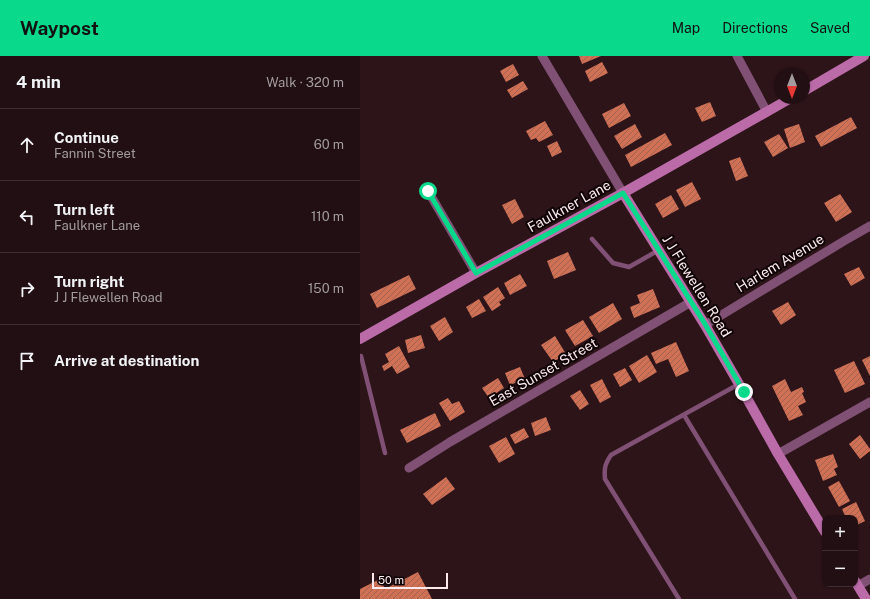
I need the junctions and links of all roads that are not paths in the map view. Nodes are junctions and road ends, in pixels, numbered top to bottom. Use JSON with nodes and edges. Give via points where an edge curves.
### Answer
{"nodes":[{"id":1,"x":542,"y":56,"type":"edge"},
{"id":2,"x":737,"y":56,"type":"edge"},
{"id":3,"x":864,"y":56,"type":"edge"},
{"id":4,"x":810,"y":88,"type":"edge"},
{"id":5,"x":781,"y":104,"type":"edge"},
{"id":6,"x":767,"y":112,"type":"junction"},
{"id":7,"x":428,"y":191,"type":"dead end"},
{"id":8,"x":623,"y":193,"type":"junction"},
{"id":9,"x":870,"y":226,"type":"edge"},
{"id":10,"x":592,"y":239,"type":"dead end"},
{"id":11,"x":659,"y":250,"type":"junction"},
{"id":12,"x":476,"y":273,"type":"junction"},
{"id":13,"x":691,"y":302,"type":"junction"},
{"id":14,"x":705,"y":324,"type":"junction"},
{"id":15,"x":360,"y":339,"type":"edge"},
{"id":16,"x":360,"y":356,"type":"edge"},
{"id":17,"x":739,"y":384,"type":"junction"},
{"id":18,"x":870,"y":402,"type":"edge"},
{"id":19,"x":684,"y":415,"type":"junction"},
{"id":20,"x":384,"y":454,"type":"dead end"},
{"id":21,"x":778,"y":454,"type":"junction"},
{"id":22,"x":409,"y":468,"type":"dead end"},
{"id":23,"x":822,"y":527,"type":"edge"},
{"id":24,"x":870,"y":579,"type":"edge"},
{"id":25,"x":858,"y":582,"type":"edge"},
{"id":26,"x":858,"y":586,"type":"edge"},
{"id":27,"x":678,"y":599,"type":"edge"},
{"id":28,"x":795,"y":599,"type":"edge"},
{"id":29,"x":866,"y":599,"type":"edge"}],
"edges":[{"from":1,"to":8,"type":"street","name":"J J Flewellen Road"},
{"from":2,"to":6,"type":"street"},
{"from":3,"to":4,"type":"street"},
{"from":5,"to":6,"type":"street","name":"Faulkner Lane"},
{"from":6,"to":8,"type":"street","name":"Faulkner Lane"},
{"from":7,"to":12,"type":"street"},
{"from":8,"to":11,"type":"street","name":"J J Flewellen Road"},
{"from":8,"to":12,"type":"street","name":"Faulkner Lane"},
{"from":9,"to":14,"type":"street","name":"Harlem Avenue"},
{"from":10,"to":11,"type":"lane","via":[[613,263],[629,267]]},
{"from":11,"to":13,"type":"street","name":"J J Flewellen Road"},
{"from":12,"to":15,"type":"street","name":"Faulkner Lane"},
{"from":13,"to":14,"type":"street","name":"J J Flewellen Road"},
{"from":13,"to":22,"type":"street","name":"East Sunset Street"},
{"from":14,"to":17,"type":"street","name":"J J Flewellen Road"},
{"from":16,"to":20,"type":"lane"},
{"from":17,"to":19,"type":"lane"},
{"from":17,"to":21,"type":"street","name":"J J Flewellen Road"},
{"from":18,"to":21,"type":"street"},
{"from":19,"to":27,"type":"lane","via":[[611,455],[604,469],[605,480]]},
{"from":19,"to":28,"type":"lane"},
{"from":21,"to":23,"type":"street","name":"J J Flewellen Road"},
{"from":24,"to":25,"type":"street"},
{"from":26,"to":29,"type":"street"}]}
